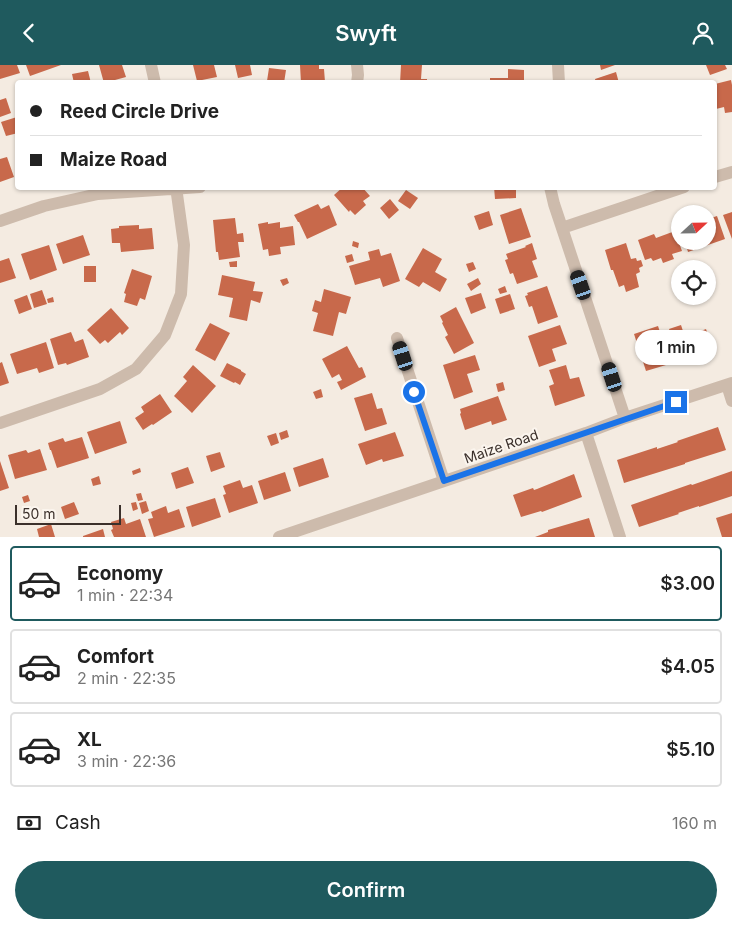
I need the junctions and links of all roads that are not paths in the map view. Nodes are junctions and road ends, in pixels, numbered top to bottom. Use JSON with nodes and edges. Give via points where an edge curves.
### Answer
{"nodes":[{"id":1,"x":151,"y":65,"type":"edge"},
{"id":2,"x":357,"y":65,"type":"edge"},
{"id":3,"x":558,"y":65,"type":"edge"},
{"id":4,"x":154,"y":80,"type":"edge"},
{"id":5,"x":357,"y":80,"type":"edge"},
{"id":6,"x":559,"y":80,"type":"edge"},
{"id":7,"x":732,"y":172,"type":"edge"},
{"id":8,"x":717,"y":176,"type":"edge"},
{"id":9,"x":150,"y":190,"type":"edge"},
{"id":10,"x":176,"y":190,"type":"edge"},
{"id":11,"x":551,"y":190,"type":"edge"},
{"id":12,"x":675,"y":190,"type":"edge"},
{"id":13,"x":0,"y":221,"type":"edge"},
{"id":14,"x":562,"y":228,"type":"junction"},
{"id":15,"x":397,"y":338,"type":"dead end"},
{"id":16,"x":729,"y":384,"type":"edge"},
{"id":17,"x":732,"y":401,"type":"edge"},
{"id":18,"x":625,"y":418,"type":"junction"},
{"id":19,"x":0,"y":423,"type":"edge"},
{"id":20,"x":586,"y":433,"type":"junction"},
{"id":21,"x":444,"y":481,"type":"junction"},
{"id":22,"x":279,"y":537,"type":"edge"},
{"id":23,"x":620,"y":537,"type":"edge"}],
"edges":[{"from":1,"to":4,"type":"street"},
{"from":2,"to":5,"type":"street"},
{"from":3,"to":6,"type":"street"},
{"from":7,"to":8,"type":"street"},
{"from":9,"to":13,"type":"street","via":[[98,194]]},
{"from":10,"to":19,"type":"street","via":[[184,245],[181,294],[164,335],[136,369],[100,389]]},
{"from":11,"to":14,"type":"street"},
{"from":12,"to":14,"type":"street"},
{"from":14,"to":18,"type":"street"},
{"from":15,"to":21,"type":"street"},
{"from":16,"to":17,"type":"street"},
{"from":16,"to":18,"type":"street","name":"Maize Road"},
{"from":18,"to":20,"type":"street","name":"Maize Road"},
{"from":20,"to":21,"type":"street","name":"Maize Road"},
{"from":20,"to":23,"type":"street"},
{"from":21,"to":22,"type":"street","name":"Maize Road"}]}
